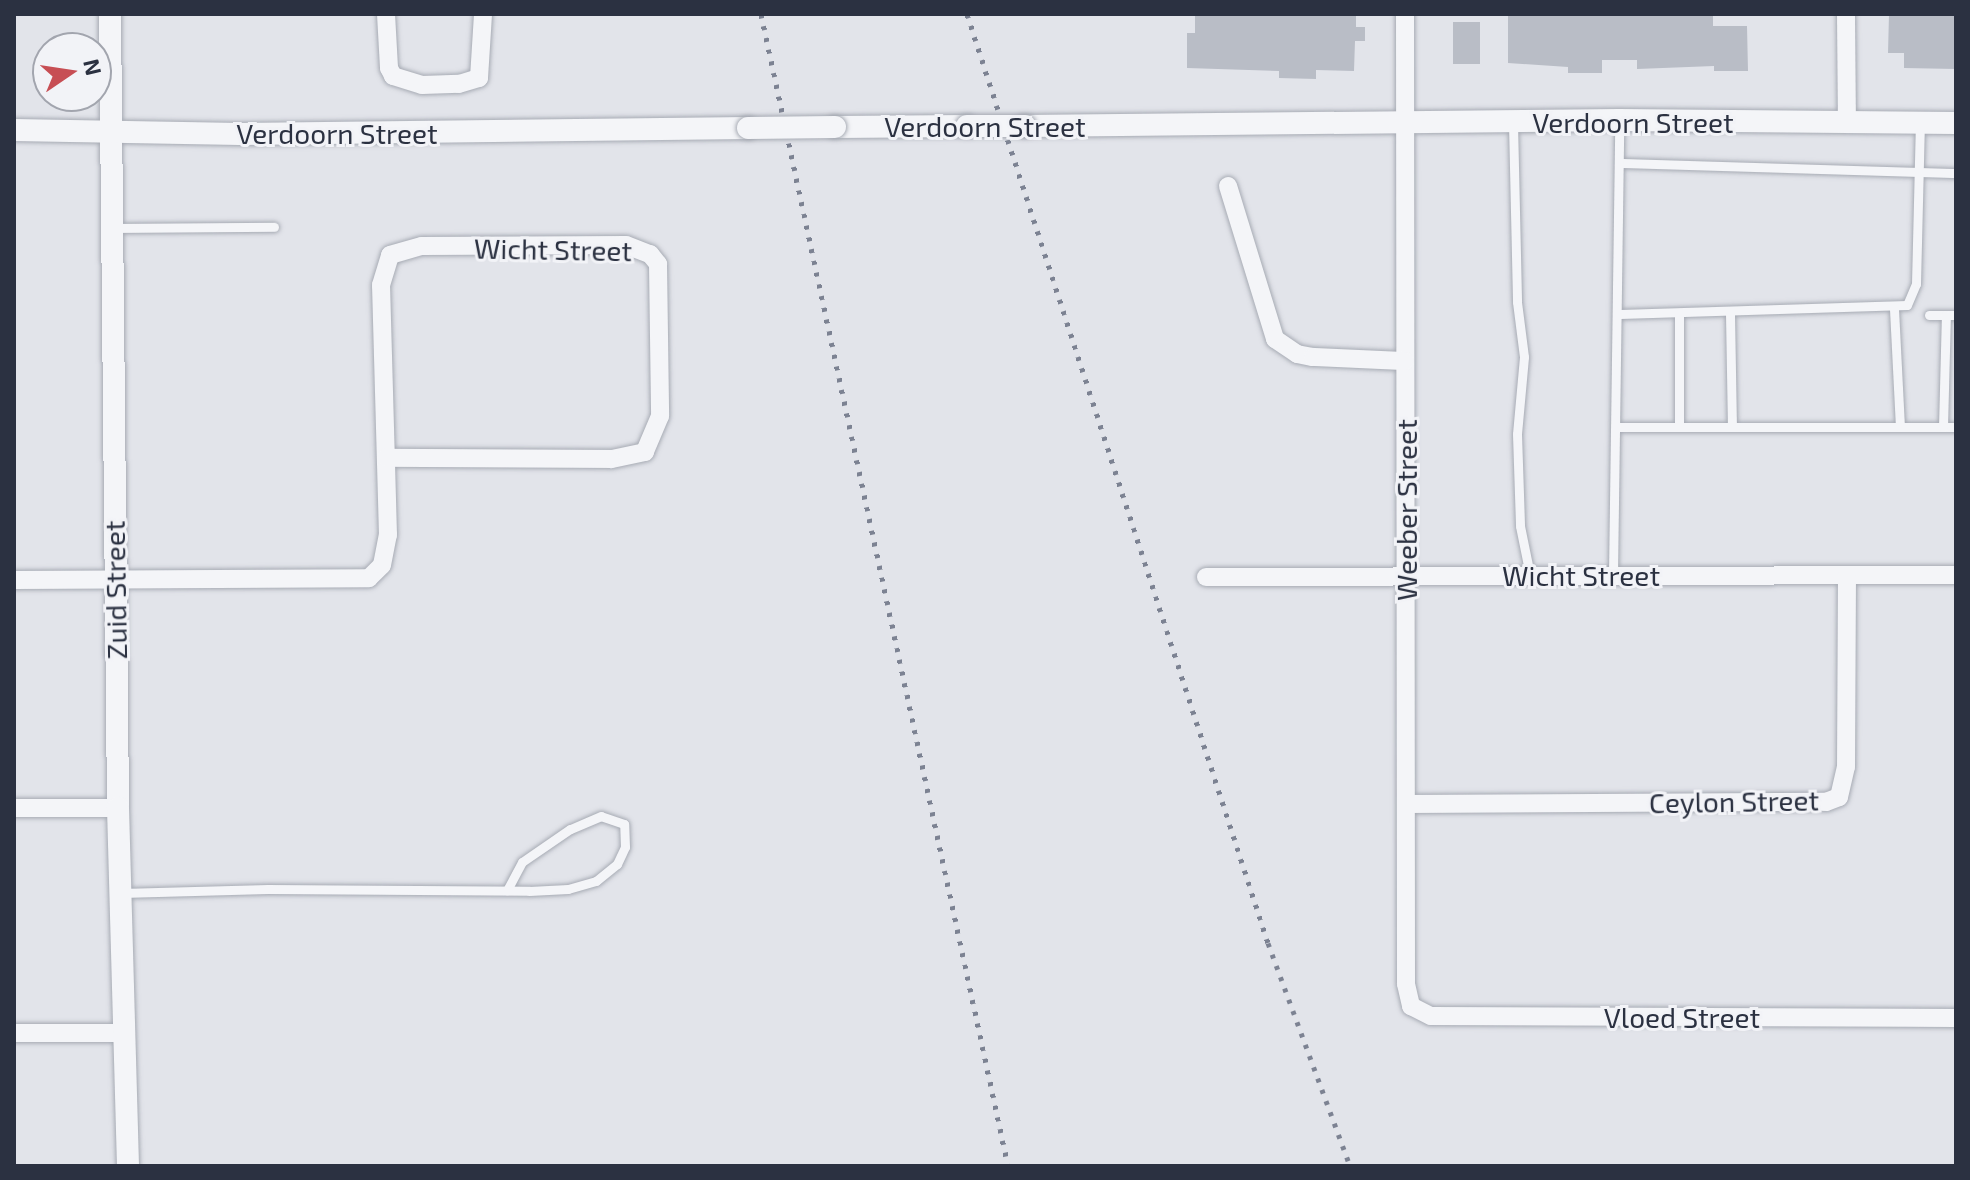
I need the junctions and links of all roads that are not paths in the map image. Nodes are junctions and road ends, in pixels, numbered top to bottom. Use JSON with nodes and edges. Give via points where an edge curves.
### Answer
{"nodes":[{"id":1,"x":110,"y":14,"type":"edge"},
{"id":2,"x":386,"y":14,"type":"edge"},
{"id":3,"x":483,"y":14,"type":"edge"},
{"id":4,"x":1405,"y":14,"type":"edge"},
{"id":5,"x":1846,"y":14,"type":"edge"},
{"id":6,"x":1619,"y":120,"type":"junction"},
{"id":7,"x":1847,"y":122,"type":"junction"},
{"id":8,"x":1513,"y":123,"type":"junction"},
{"id":9,"x":1956,"y":123,"type":"edge"},
{"id":10,"x":1920,"y":124,"type":"junction"},
{"id":11,"x":1403,"y":125,"type":"junction"},
{"id":12,"x":14,"y":130,"type":"edge"},
{"id":13,"x":109,"y":131,"type":"junction"},
{"id":14,"x":1619,"y":163,"type":"junction"},
{"id":15,"x":1919,"y":172,"type":"junction"},
{"id":16,"x":1956,"y":173,"type":"edge"},
{"id":17,"x":1228,"y":186,"type":"dead end"},
{"id":18,"x":274,"y":227,"type":"dead end"},
{"id":19,"x":110,"y":228,"type":"junction"},
{"id":20,"x":1894,"y":309,"type":"junction"},
{"id":21,"x":1620,"y":314,"type":"junction"},
{"id":22,"x":1679,"y":314,"type":"junction"},
{"id":23,"x":1730,"y":314,"type":"junction"},
{"id":24,"x":1929,"y":315,"type":"dead end"},
{"id":25,"x":1951,"y":315,"type":"edge"},
{"id":26,"x":1405,"y":361,"type":"junction"},
{"id":27,"x":1679,"y":426,"type":"junction"},
{"id":28,"x":1617,"y":427,"type":"junction"},
{"id":29,"x":1732,"y":427,"type":"junction"},
{"id":30,"x":1900,"y":427,"type":"junction"},
{"id":31,"x":1943,"y":427,"type":"junction"},
{"id":32,"x":1956,"y":427,"type":"edge"},
{"id":33,"x":386,"y":458,"type":"junction"},
{"id":34,"x":1613,"y":574,"type":"junction"},
{"id":35,"x":1407,"y":575,"type":"junction"},
{"id":36,"x":1530,"y":575,"type":"junction"},
{"id":37,"x":1956,"y":575,"type":"edge"},
{"id":38,"x":1847,"y":576,"type":"junction"},
{"id":39,"x":1206,"y":577,"type":"dead end"},
{"id":40,"x":14,"y":580,"type":"edge"},
{"id":41,"x":115,"y":580,"type":"junction"},
{"id":42,"x":1406,"y":804,"type":"junction"},
{"id":43,"x":14,"y":808,"type":"edge"},
{"id":44,"x":118,"y":808,"type":"junction"},
{"id":45,"x":507,"y":890,"type":"junction"},
{"id":46,"x":121,"y":893,"type":"junction"},
{"id":47,"x":1411,"y":1006,"type":"joint"},
{"id":48,"x":1956,"y":1018,"type":"edge"},
{"id":49,"x":14,"y":1033,"type":"edge"},
{"id":50,"x":124,"y":1033,"type":"junction"},
{"id":51,"x":128,"y":1166,"type":"edge"}],
"edges":[{"from":1,"to":13,"type":"street","name":"Zuid Street"},
{"from":2,"to":3,"type":"street","via":[[393,76],[422,85],[479,78]]},
{"from":4,"to":11,"type":"street","name":"Weeber Street"},
{"from":5,"to":7,"type":"street"},
{"from":6,"to":7,"type":"street","name":"Verdoorn Street"},
{"from":6,"to":8,"type":"street","name":"Verdoorn Street"},
{"from":6,"to":14,"type":"lane"},
{"from":7,"to":10,"type":"street","name":"Verdoorn Street"},
{"from":8,"to":11,"type":"street","name":"Verdoorn Street"},
{"from":8,"to":36,"type":"lane","via":[[1517,302],[1524,365],[1517,434],[1520,526]]},
{"from":9,"to":10,"type":"street","name":"Verdoorn Street"},
{"from":10,"to":15,"type":"lane"},
{"from":11,"to":13,"type":"street","name":"Verdoorn Street","bridge":true},
{"from":11,"to":26,"type":"street","name":"Weeber Street"},
{"from":12,"to":13,"type":"street","name":"Verdoorn Street"},
{"from":13,"to":19,"type":"street","name":"Zuid Street"},
{"from":14,"to":15,"type":"lane"},
{"from":14,"to":21,"type":"lane"},
{"from":15,"to":16,"type":"lane"},
{"from":15,"to":20,"type":"lane","via":[[1915,292],[1907,305]]},
{"from":17,"to":26,"type":"street","via":[[1275,339],[1297,354],[1313,357]]},
{"from":18,"to":19,"type":"lane"},
{"from":19,"to":41,"type":"street","name":"Zuid Street"},
{"from":20,"to":23,"type":"lane"},
{"from":20,"to":30,"type":"lane"},
{"from":21,"to":22,"type":"lane"},
{"from":21,"to":28,"type":"lane"},
{"from":22,"to":23,"type":"lane"},
{"from":22,"to":27,"type":"lane"},
{"from":23,"to":29,"type":"lane"},
{"from":24,"to":25,"type":"lane"},
{"from":25,"to":31,"type":"lane"},
{"from":26,"to":35,"type":"street","name":"Weeber Street"},
{"from":27,"to":28,"type":"lane"},
{"from":27,"to":29,"type":"lane"},
{"from":28,"to":34,"type":"lane"},
{"from":29,"to":30,"type":"lane"},
{"from":30,"to":31,"type":"lane"},
{"from":31,"to":32,"type":"lane"},
{"from":33,"to":33,"type":"street","name":"Wicht Street","via":[[381,285],[387,260],[396,250],[626,245],[650,254],[658,264],[660,416],[645,452],[611,459]]},
{"from":33,"to":41,"type":"street","name":"Wicht Street","via":[[386,555],[369,578]]},
{"from":34,"to":36,"type":"street","name":"Wicht Street"},
{"from":34,"to":38,"type":"street","name":"Wicht Street"},
{"from":35,"to":36,"type":"street","name":"Wicht Street"},
{"from":35,"to":39,"type":"street","name":"Wicht Street"},
{"from":35,"to":42,"type":"street","name":"Weeber Street"},
{"from":37,"to":38,"type":"street","name":"Wicht Street"},
{"from":38,"to":42,"type":"street","name":"Ceylon Street","via":[[1846,767],[1839,797],[1826,802]]},
{"from":40,"to":41,"type":"street","name":"Wicht Street"},
{"from":41,"to":44,"type":"street","name":"Zuid Street"},
{"from":42,"to":47,"type":"street","name":"Weeber Street","via":[[1406,984]]},
{"from":43,"to":44,"type":"street"},
{"from":44,"to":46,"type":"street","name":"Zuid Street"},
{"from":45,"to":45,"type":"lane","via":[[522,862],[562,833],[601,816],[624,824],[625,847],[605,877],[568,889]]},
{"from":45,"to":46,"type":"lane"},
{"from":46,"to":50,"type":"street","name":"Zuid Street"},
{"from":47,"to":48,"type":"street","name":"Vloed Street","via":[[1431,1016]]},
{"from":49,"to":50,"type":"street"},
{"from":50,"to":51,"type":"street","name":"Zuid Street"}]}
